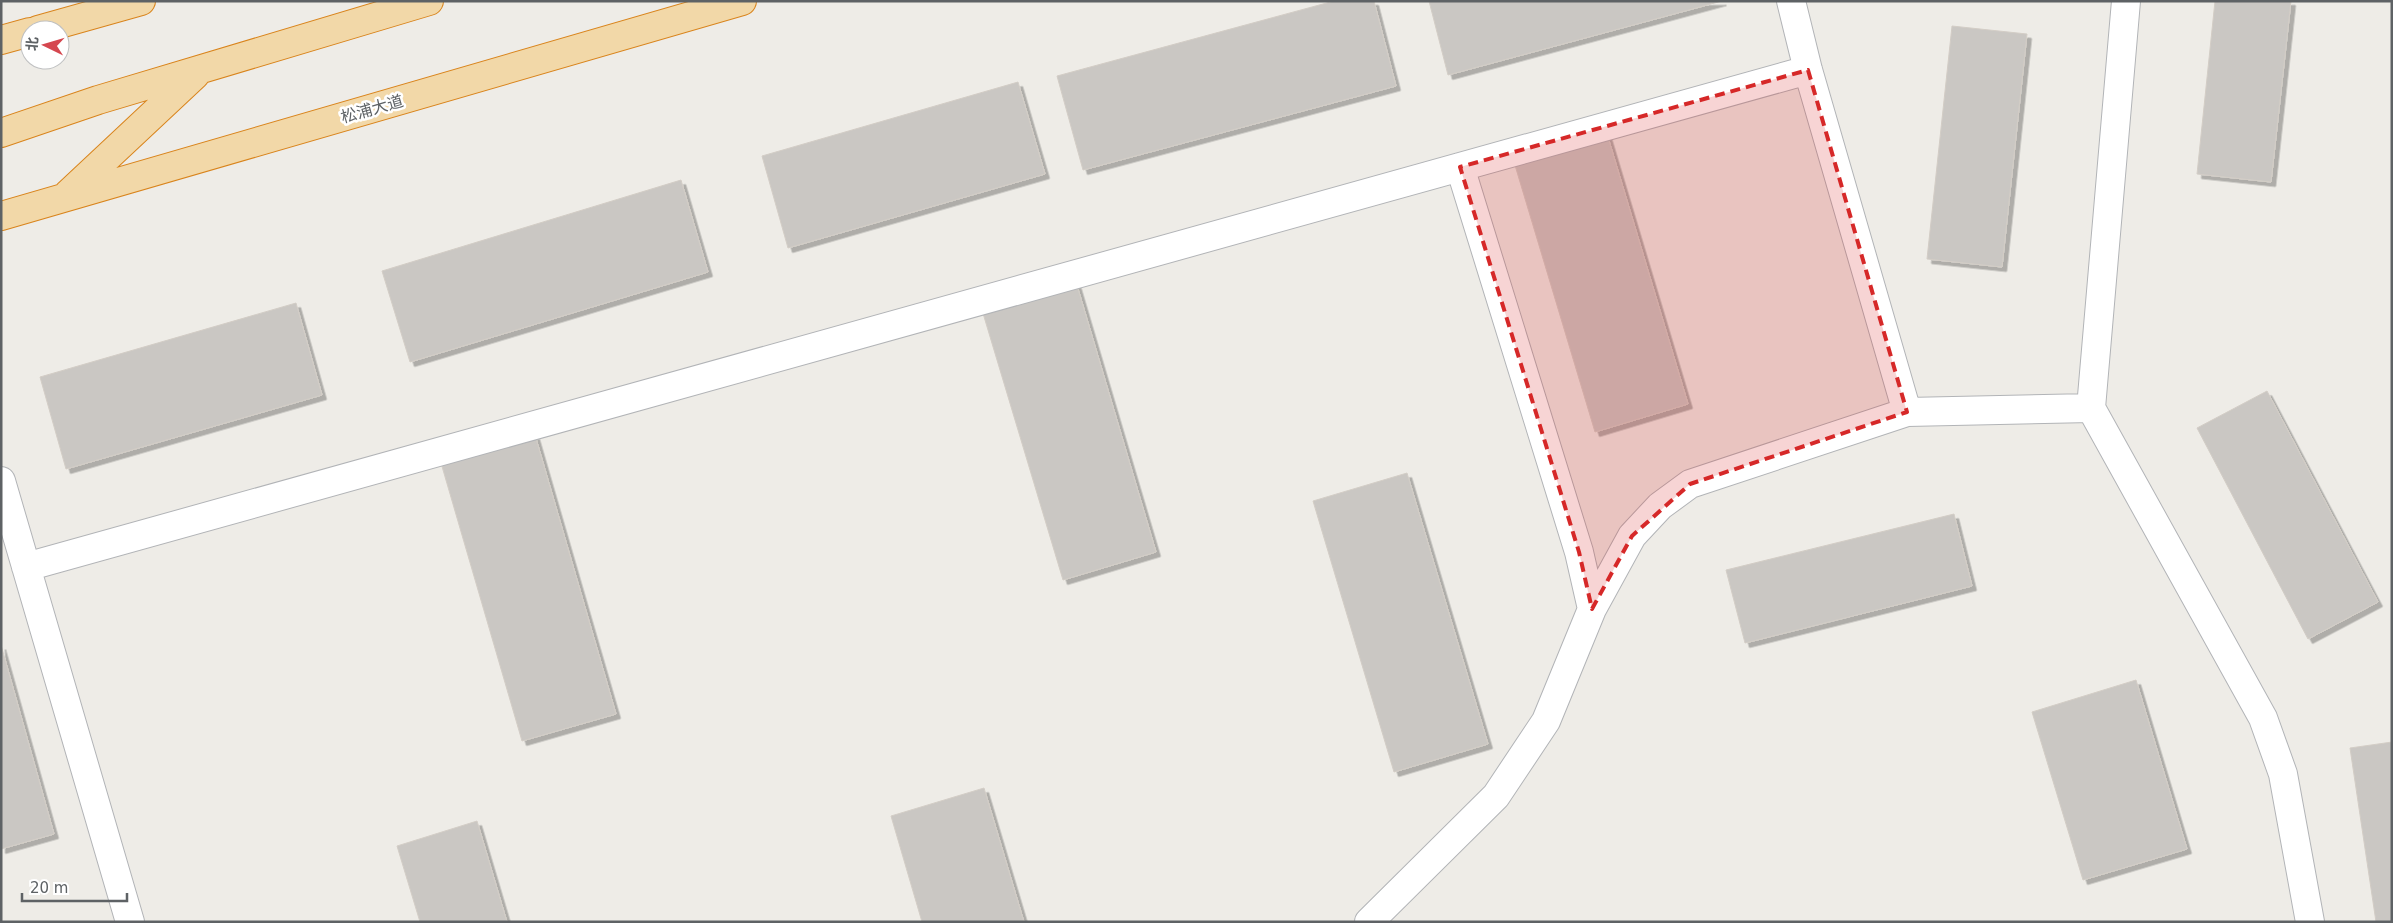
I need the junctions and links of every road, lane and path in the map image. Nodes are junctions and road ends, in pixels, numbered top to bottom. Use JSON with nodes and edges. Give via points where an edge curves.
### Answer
{"nodes":[{"id":1,"x":141,"y":1,"type":"edge"},
{"id":2,"x":429,"y":1,"type":"edge"},
{"id":3,"x":742,"y":1,"type":"edge"},
{"id":4,"x":1791,"y":1,"type":"edge"},
{"id":5,"x":2126,"y":1,"type":"edge"},
{"id":6,"x":70,"y":21,"type":"edge"},
{"id":7,"x":20,"y":35,"type":"edge"},
{"id":8,"x":1,"y":40,"type":"edge"},
{"id":9,"x":200,"y":70,"type":"junction"},
{"id":10,"x":1808,"y":70,"type":"junction"},
{"id":11,"x":1,"y":132,"type":"edge"},
{"id":12,"x":1460,"y":167,"type":"junction"},
{"id":13,"x":63,"y":198,"type":"junction"},
{"id":14,"x":1,"y":216,"type":"edge"},
{"id":15,"x":2091,"y":408,"type":"junction"},
{"id":16,"x":1907,"y":412,"type":"junction"},
{"id":17,"x":1,"y":481,"type":"edge"},
{"id":18,"x":26,"y":567,"type":"junction"},
{"id":19,"x":1592,"y":609,"type":"junction"},
{"id":20,"x":130,"y":922,"type":"edge"},
{"id":21,"x":1369,"y":922,"type":"edge"},
{"id":22,"x":2310,"y":922,"type":"edge"}],
"edges":[{"from":1,"to":6,"type":"highway"},
{"from":2,"to":9,"type":"highway"},
{"from":3,"to":13,"type":"highway","name":"松浦大道"},
{"from":4,"to":10,"type":"street"},
{"from":5,"to":15,"type":"street"},
{"from":7,"to":8,"type":"highway"},
{"from":9,"to":11,"type":"highway"},
{"from":9,"to":13,"type":"highway"},
{"from":10,"to":12,"type":"street"},
{"from":10,"to":16,"type":"street"},
{"from":12,"to":18,"type":"street"},
{"from":12,"to":19,"type":"street","via":[[1579,552]]},
{"from":13,"to":14,"type":"highway","name":"松浦大道"},
{"from":15,"to":16,"type":"street"},
{"from":15,"to":22,"type":"street","via":[[2263,718],[2283,774]]},
{"from":16,"to":19,"type":"street","via":[[1690,484],[1660,506],[1632,536]]},
{"from":17,"to":18,"type":"street"},
{"from":18,"to":20,"type":"street"},
{"from":19,"to":21,"type":"street","via":[[1546,721],[1496,796]]}]}
